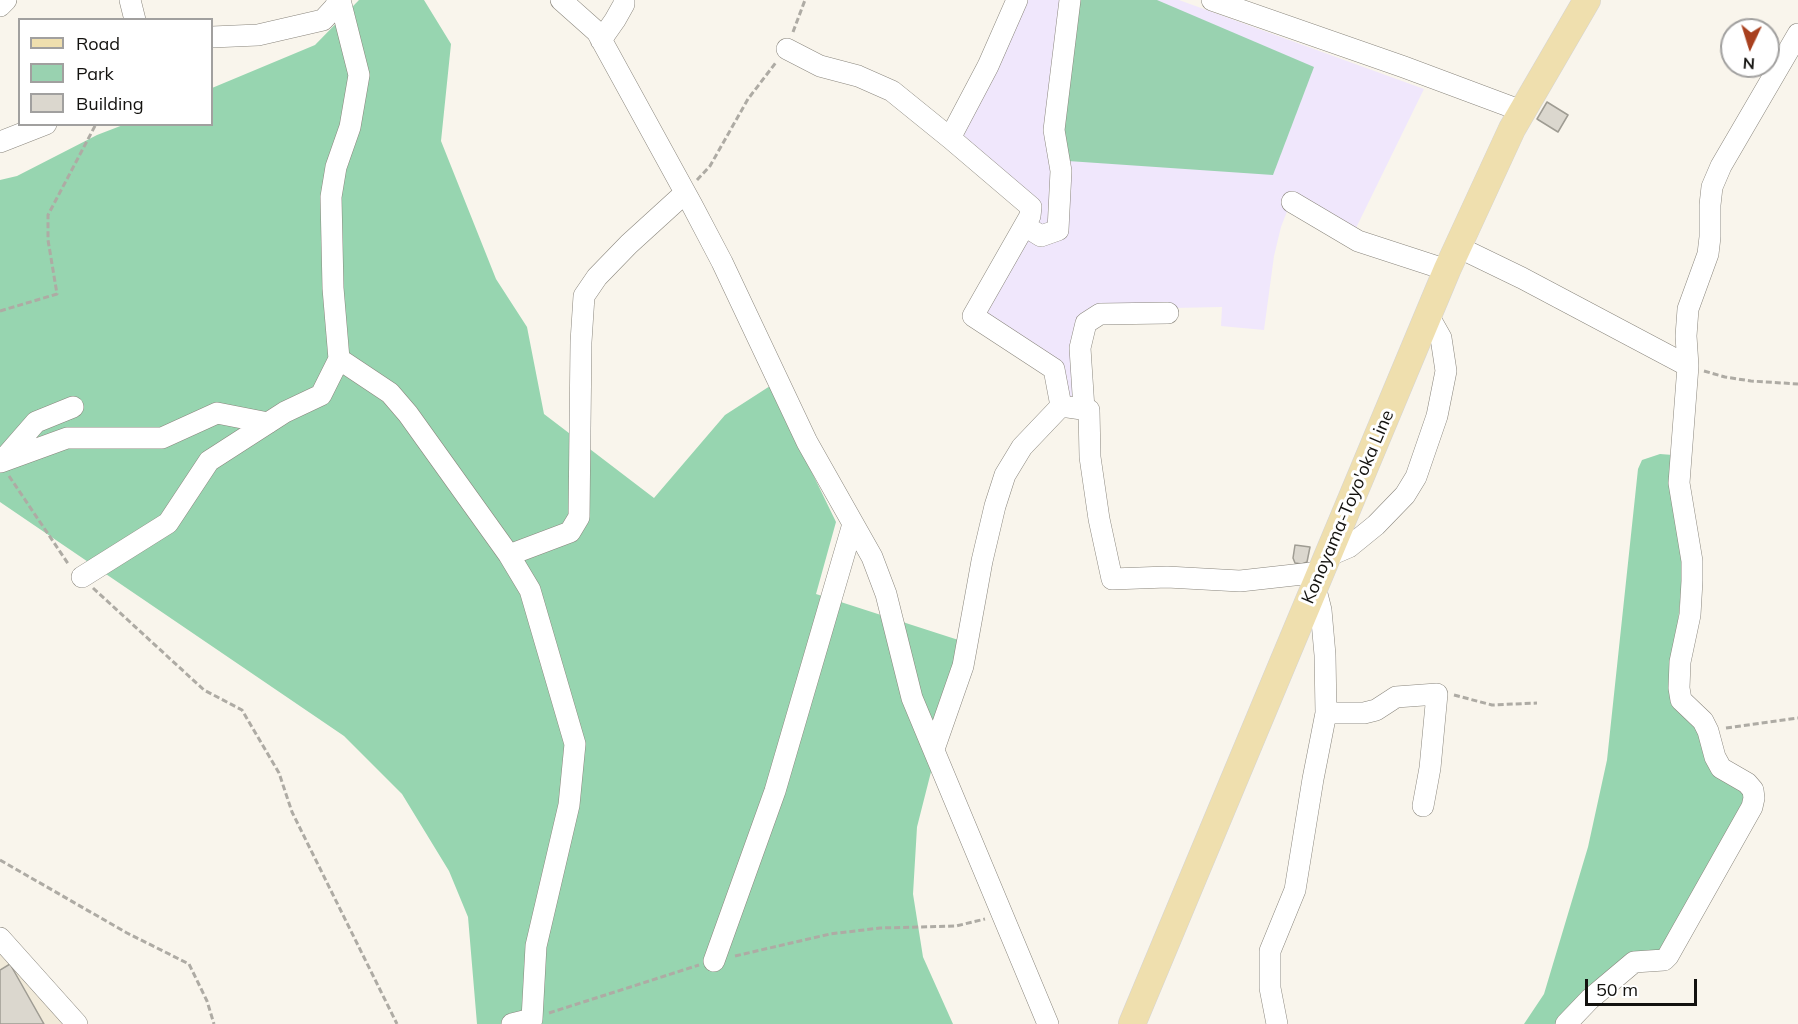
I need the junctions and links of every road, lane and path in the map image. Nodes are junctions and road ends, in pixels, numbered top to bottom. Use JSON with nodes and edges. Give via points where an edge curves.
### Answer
{"nodes":[{"id":1,"x":6,"y":0,"type":"edge"},
{"id":2,"x":130,"y":0,"type":"edge"},
{"id":3,"x":339,"y":0,"type":"edge"},
{"id":4,"x":561,"y":0,"type":"edge"},
{"id":5,"x":624,"y":0,"type":"edge"},
{"id":6,"x":805,"y":0,"type":"edge"},
{"id":7,"x":1017,"y":0,"type":"edge"},
{"id":8,"x":1070,"y":0,"type":"edge"},
{"id":9,"x":1212,"y":0,"type":"edge"},
{"id":10,"x":1587,"y":0,"type":"edge"},
{"id":11,"x":0,"y":6,"type":"edge"},
{"id":12,"x":134,"y":18,"type":"edge"},
{"id":13,"x":1798,"y":34,"type":"edge"},
{"id":14,"x":213,"y":38,"type":"edge"},
{"id":15,"x":600,"y":40,"type":"junction"},
{"id":16,"x":787,"y":49,"type":"junction"},
{"id":17,"x":1522,"y":111,"type":"junction"},
{"id":18,"x":41,"y":126,"type":"edge"},
{"id":19,"x":95,"y":126,"type":"edge"},
{"id":20,"x":950,"y":138,"type":"junction"},
{"id":21,"x":0,"y":142,"type":"edge"},
{"id":22,"x":686,"y":193,"type":"junction"},
{"id":23,"x":1292,"y":202,"type":"dead end"},
{"id":24,"x":1024,"y":226,"type":"junction"},
{"id":25,"x":1453,"y":258,"type":"junction"},
{"id":26,"x":0,"y":311,"type":"edge"},
{"id":27,"x":1168,"y":313,"type":"dead end"},
{"id":28,"x":1428,"y":315,"type":"junction"},
{"id":29,"x":339,"y":359,"type":"junction"},
{"id":30,"x":1688,"y":366,"type":"junction"},
{"id":31,"x":1798,"y":384,"type":"edge"},
{"id":32,"x":1060,"y":406,"type":"junction"},
{"id":33,"x":74,"y":407,"type":"dead end"},
{"id":34,"x":1084,"y":409,"type":"junction"},
{"id":35,"x":268,"y":423,"type":"junction"},
{"id":36,"x":1,"y":462,"type":"edge"},
{"id":37,"x":853,"y":524,"type":"junction"},
{"id":38,"x":509,"y":555,"type":"junction"},
{"id":39,"x":1321,"y":571,"type":"junction"},
{"id":40,"x":82,"y":578,"type":"junction"},
{"id":41,"x":1437,"y":694,"type":"junction"},
{"id":42,"x":1537,"y":703,"type":"dead end"},
{"id":43,"x":1326,"y":713,"type":"junction"},
{"id":44,"x":1798,"y":718,"type":"edge"},
{"id":45,"x":1708,"y":730,"type":"junction"},
{"id":46,"x":934,"y":749,"type":"junction"},
{"id":47,"x":1423,"y":806,"type":"dead end"},
{"id":48,"x":0,"y":860,"type":"edge"},
{"id":49,"x":1003,"y":915,"type":"junction"},
{"id":50,"x":0,"y":938,"type":"edge"},
{"id":51,"x":714,"y":961,"type":"junction"},
{"id":52,"x":522,"y":1021,"type":"edge"},
{"id":53,"x":77,"y":1024,"type":"edge"},
{"id":54,"x":214,"y":1024,"type":"edge"},
{"id":55,"x":397,"y":1024,"type":"edge"},
{"id":56,"x":1048,"y":1024,"type":"edge"},
{"id":57,"x":1132,"y":1024,"type":"edge"},
{"id":58,"x":1276,"y":1024,"type":"edge"},
{"id":59,"x":1566,"y":1024,"type":"edge"}],
"edges":[{"from":1,"to":11,"type":"street"},
{"from":2,"to":12,"type":"street"},
{"from":3,"to":14,"type":"street","via":[[323,20],[258,35]]},
{"from":3,"to":29,"type":"street","via":[[359,75],[332,197]]},
{"from":4,"to":15,"type":"street","via":[[597,32]]},
{"from":5,"to":15,"type":"street"},
{"from":6,"to":16,"type":"path"},
{"from":7,"to":20,"type":"street"},
{"from":8,"to":24,"type":"street","via":[[1054,130],[1060,171],[1058,230],[1041,236]]},
{"from":9,"to":17,"type":"street"},
{"from":10,"to":17,"type":"main road","name":"Konoyama-Toyo'oka Line"},
{"from":13,"to":30,"type":"street","via":[[1712,187],[1708,254],[1688,309]]},
{"from":15,"to":22,"type":"street"},
{"from":16,"to":20,"type":"street","via":[[820,66],[858,76],[892,91]]},
{"from":16,"to":22,"type":"path","via":[[748,99],[710,166]]},
{"from":17,"to":25,"type":"main road","name":"Konoyama-Toyo'oka Line"},
{"from":18,"to":21,"type":"street"},
{"from":19,"to":26,"type":"path","via":[[48,215],[57,294]]},
{"from":20,"to":24,"type":"street","via":[[1031,207]]},
{"from":22,"to":37,"type":"street","via":[[807,442]]},
{"from":22,"to":38,"type":"street","via":[[621,252],[584,296],[579,517],[570,532]]},
{"from":23,"to":25,"type":"street","via":[[1358,241]]},
{"from":24,"to":32,"type":"street","via":[[973,316],[1054,369]]},
{"from":25,"to":28,"type":"main road","name":"Konoyama-Toyo'oka Line"},
{"from":25,"to":30,"type":"street","via":[[1522,278]]},
{"from":27,"to":34,"type":"street","via":[[1100,314],[1086,323],[1080,348]]},
{"from":28,"to":39,"type":"main road","name":"Konoyama-Toyo'oka Line"},
{"from":28,"to":39,"type":"street","via":[[1441,338],[1446,371],[1437,416],[1416,477],[1405,495],[1376,525]]},
{"from":29,"to":35,"type":"street","via":[[321,395]]},
{"from":29,"to":38,"type":"street","via":[[390,393]]},
{"from":30,"to":31,"type":"path","via":[[1725,377]]},
{"from":30,"to":45,"type":"street","via":[[1679,483],[1692,581],[1679,688],[1682,700]]},
{"from":32,"to":34,"type":"street"},
{"from":32,"to":46,"type":"street","via":[[1022,447],[1005,476],[985,550],[963,666]]},
{"from":33,"to":36,"type":"street","via":[[36,422]]},
{"from":34,"to":39,"type":"street","via":[[1089,410],[1090,457],[1112,579],[1240,581]]},
{"from":35,"to":36,"type":"street","via":[[217,413],[162,438],[68,438]]},
{"from":35,"to":40,"type":"street","via":[[209,461],[168,523]]},
{"from":36,"to":40,"type":"path","via":[[64,562]]},
{"from":37,"to":46,"type":"street","via":[[872,557],[886,594],[912,698]]},
{"from":37,"to":51,"type":"street","via":[[775,790]]},
{"from":38,"to":52,"type":"street","via":[[530,590],[575,744],[569,805]]},
{"from":39,"to":43,"type":"street"},
{"from":39,"to":57,"type":"main road","name":"Konoyama-Toyo'oka Line"},
{"from":40,"to":55,"type":"path","via":[[204,690],[242,710],[279,772],[292,812]]},
{"from":41,"to":42,"type":"path","via":[[1492,705]]},
{"from":41,"to":43,"type":"street","via":[[1395,697],[1364,713]]},
{"from":41,"to":47,"type":"street"},
{"from":43,"to":58,"type":"street","via":[[1295,890],[1269,951]]},
{"from":44,"to":45,"type":"path"},
{"from":45,"to":59,"type":"street","via":[[1721,768],[1753,790],[1752,807],[1668,956],[1664,960],[1634,962]]},
{"from":46,"to":49,"type":"street"},
{"from":48,"to":54,"type":"path","via":[[189,964]]},
{"from":49,"to":51,"type":"path","via":[[956,926],[830,934]]},
{"from":49,"to":56,"type":"street"},
{"from":50,"to":53,"type":"street"},
{"from":51,"to":52,"type":"path"}]}
